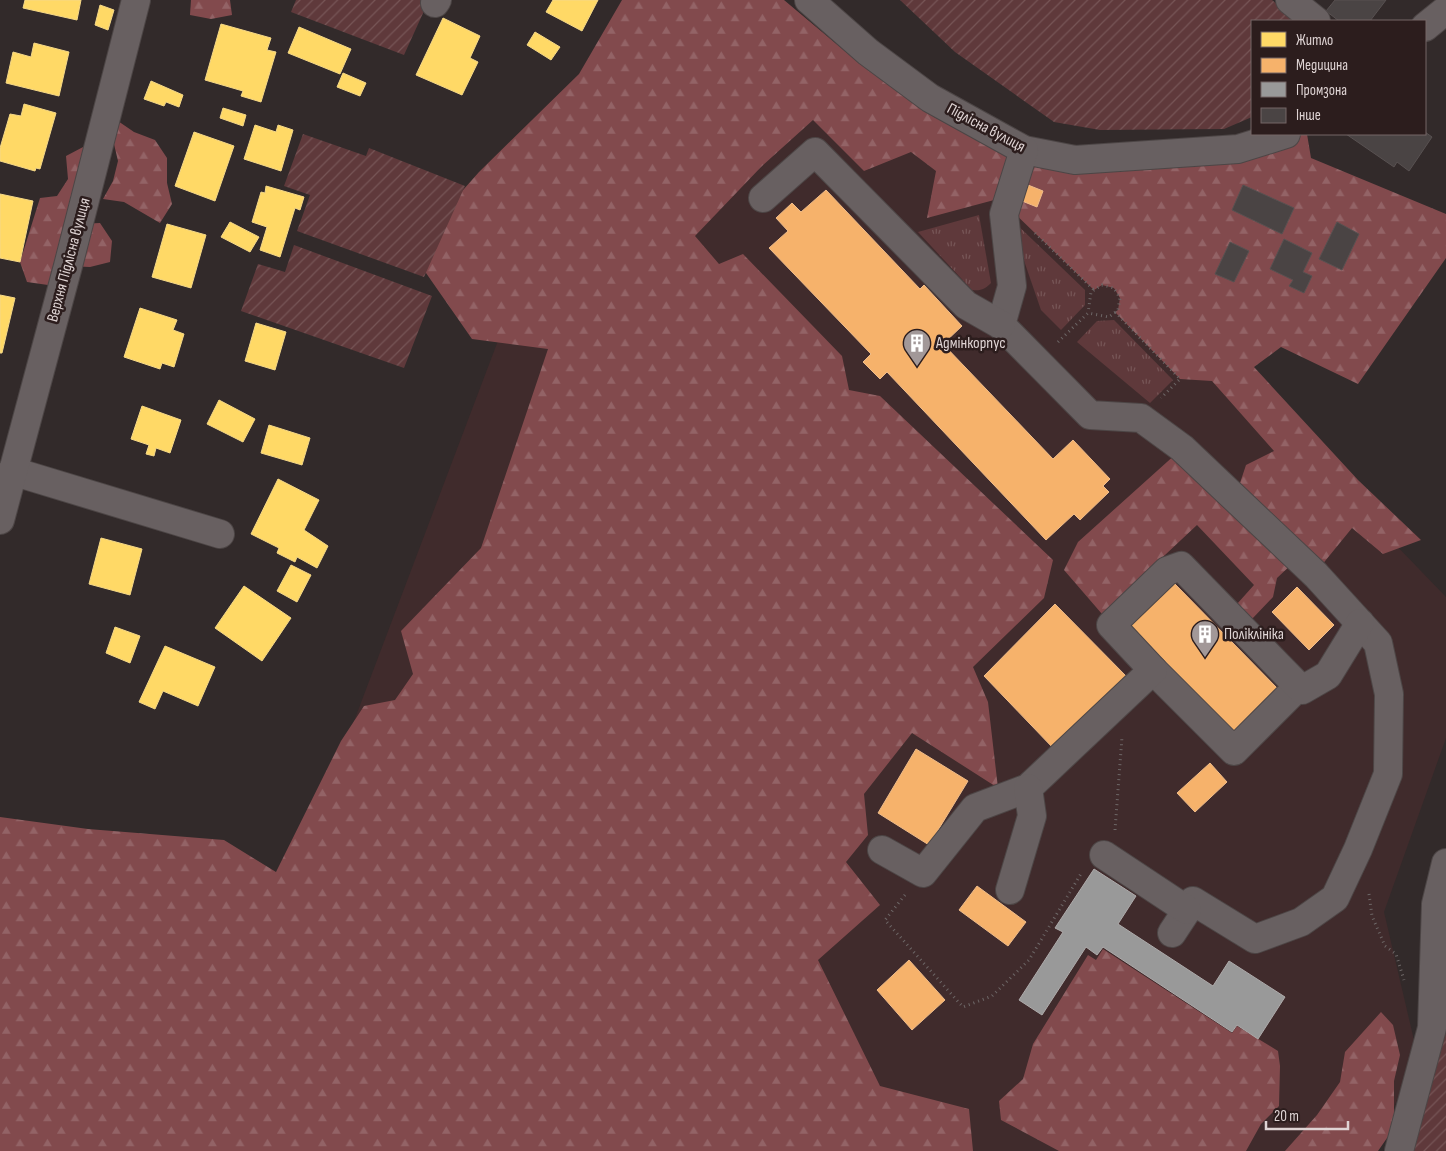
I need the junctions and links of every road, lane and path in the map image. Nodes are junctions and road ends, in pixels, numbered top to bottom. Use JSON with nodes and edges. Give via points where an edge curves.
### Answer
{"nodes":[{"id":1,"x":136,"y":0,"type":"edge"},
{"id":2,"x":809,"y":0,"type":"edge"},
{"id":3,"x":1290,"y":0,"type":"edge"},
{"id":4,"x":1446,"y":10,"type":"edge"},
{"id":5,"x":1315,"y":20,"type":"edge"},
{"id":6,"x":1426,"y":26,"type":"edge"},
{"id":7,"x":1283,"y":135,"type":"edge"},
{"id":8,"x":1024,"y":150,"type":"junction"},
{"id":9,"x":763,"y":198,"type":"dead end"},
{"id":10,"x":1006,"y":205,"type":"junction"},
{"id":11,"x":1094,"y":290,"type":"junction"},
{"id":12,"x":1115,"y":312,"type":"junction"},
{"id":13,"x":1088,"y":313,"type":"junction"},
{"id":14,"x":1001,"y":325,"type":"junction"},
{"id":15,"x":1038,"y":362,"type":"junction"},
{"id":16,"x":1141,"y":418,"type":"junction"},
{"id":17,"x":12,"y":471,"type":"junction"},
{"id":18,"x":0,"y":520,"type":"edge"},
{"id":19,"x":220,"y":534,"type":"dead end"},
{"id":20,"x":1360,"y":623,"type":"junction"},
{"id":21,"x":1153,"y":670,"type":"junction"},
{"id":22,"x":1299,"y":686,"type":"junction"},
{"id":23,"x":1125,"y":696,"type":"junction"},
{"id":24,"x":1028,"y":788,"type":"junction"},
{"id":25,"x":882,"y":850,"type":"dead end"},
{"id":26,"x":1357,"y":852,"type":"junction"},
{"id":27,"x":1108,"y":858,"type":"junction"},
{"id":28,"x":1446,"y":863,"type":"edge"},
{"id":29,"x":923,"y":873,"type":"junction"},
{"id":30,"x":1010,"y":890,"type":"dead end"},
{"id":31,"x":1187,"y":910,"type":"junction"},
{"id":32,"x":1172,"y":933,"type":"dead end"},
{"id":33,"x":1405,"y":981,"type":"dead end"},
{"id":34,"x":1399,"y":1151,"type":"edge"}],
"edges":[{"from":1,"to":17,"type":"street","name":"Верхня Підлісна вулиця"},
{"from":2,"to":8,"type":"street","name":"Підлісна вулиця","via":[[868,52],[930,98]]},
{"from":3,"to":5,"type":"street"},
{"from":4,"to":6,"type":"street"},
{"from":7,"to":8,"type":"street","name":"Підлісна вулиця","via":[[1238,150],[1083,160],[1049,157]]},
{"from":8,"to":10,"type":"street"},
{"from":9,"to":14,"type":"street","via":[[815,152],[966,305]]},
{"from":10,"to":11,"type":"path"},
{"from":10,"to":14,"type":"street","via":[[1004,214],[1012,286]]},
{"from":11,"to":12,"type":"path","via":[[1102,285],[1114,288],[1120,298]]},
{"from":11,"to":13,"type":"path"},
{"from":12,"to":13,"type":"path","via":[[1109,317]]},
{"from":12,"to":16,"type":"path","via":[[1180,379]]},
{"from":13,"to":15,"type":"path"},
{"from":14,"to":15,"type":"street"},
{"from":15,"to":16,"type":"street","via":[[1090,415]]},
{"from":16,"to":20,"type":"street","via":[[1182,448],[1316,575]]},
{"from":17,"to":18,"type":"street","name":"Верхня Підлісна вулиця"},
{"from":17,"to":19,"type":"street"},
{"from":20,"to":22,"type":"street","via":[[1328,675],[1302,690]]},
{"from":20,"to":26,"type":"street","via":[[1378,643],[1389,694],[1388,774]]},
{"from":21,"to":22,"type":"street","via":[[1234,750]]},
{"from":21,"to":22,"type":"street","via":[[1111,625],[1167,571],[1181,566]]},
{"from":21,"to":23,"type":"street"},
{"from":23,"to":24,"type":"street"},
{"from":23,"to":27,"type":"path"},
{"from":24,"to":29,"type":"street","via":[[975,808]]},
{"from":24,"to":30,"type":"street","via":[[1032,816]]},
{"from":25,"to":29,"type":"street"},
{"from":26,"to":31,"type":"street","via":[[1335,898],[1301,922],[1255,939],[1193,901]]},
{"from":26,"to":33,"type":"path","via":[[1366,870],[1372,916],[1385,946],[1396,954]]},
{"from":27,"to":29,"type":"path","via":[[1089,860],[1029,960],[992,996],[963,1007],[885,920]]},
{"from":27,"to":31,"type":"street"},
{"from":28,"to":34,"type":"street","via":[[1436,904],[1432,1028]]},
{"from":31,"to":32,"type":"street"}]}
